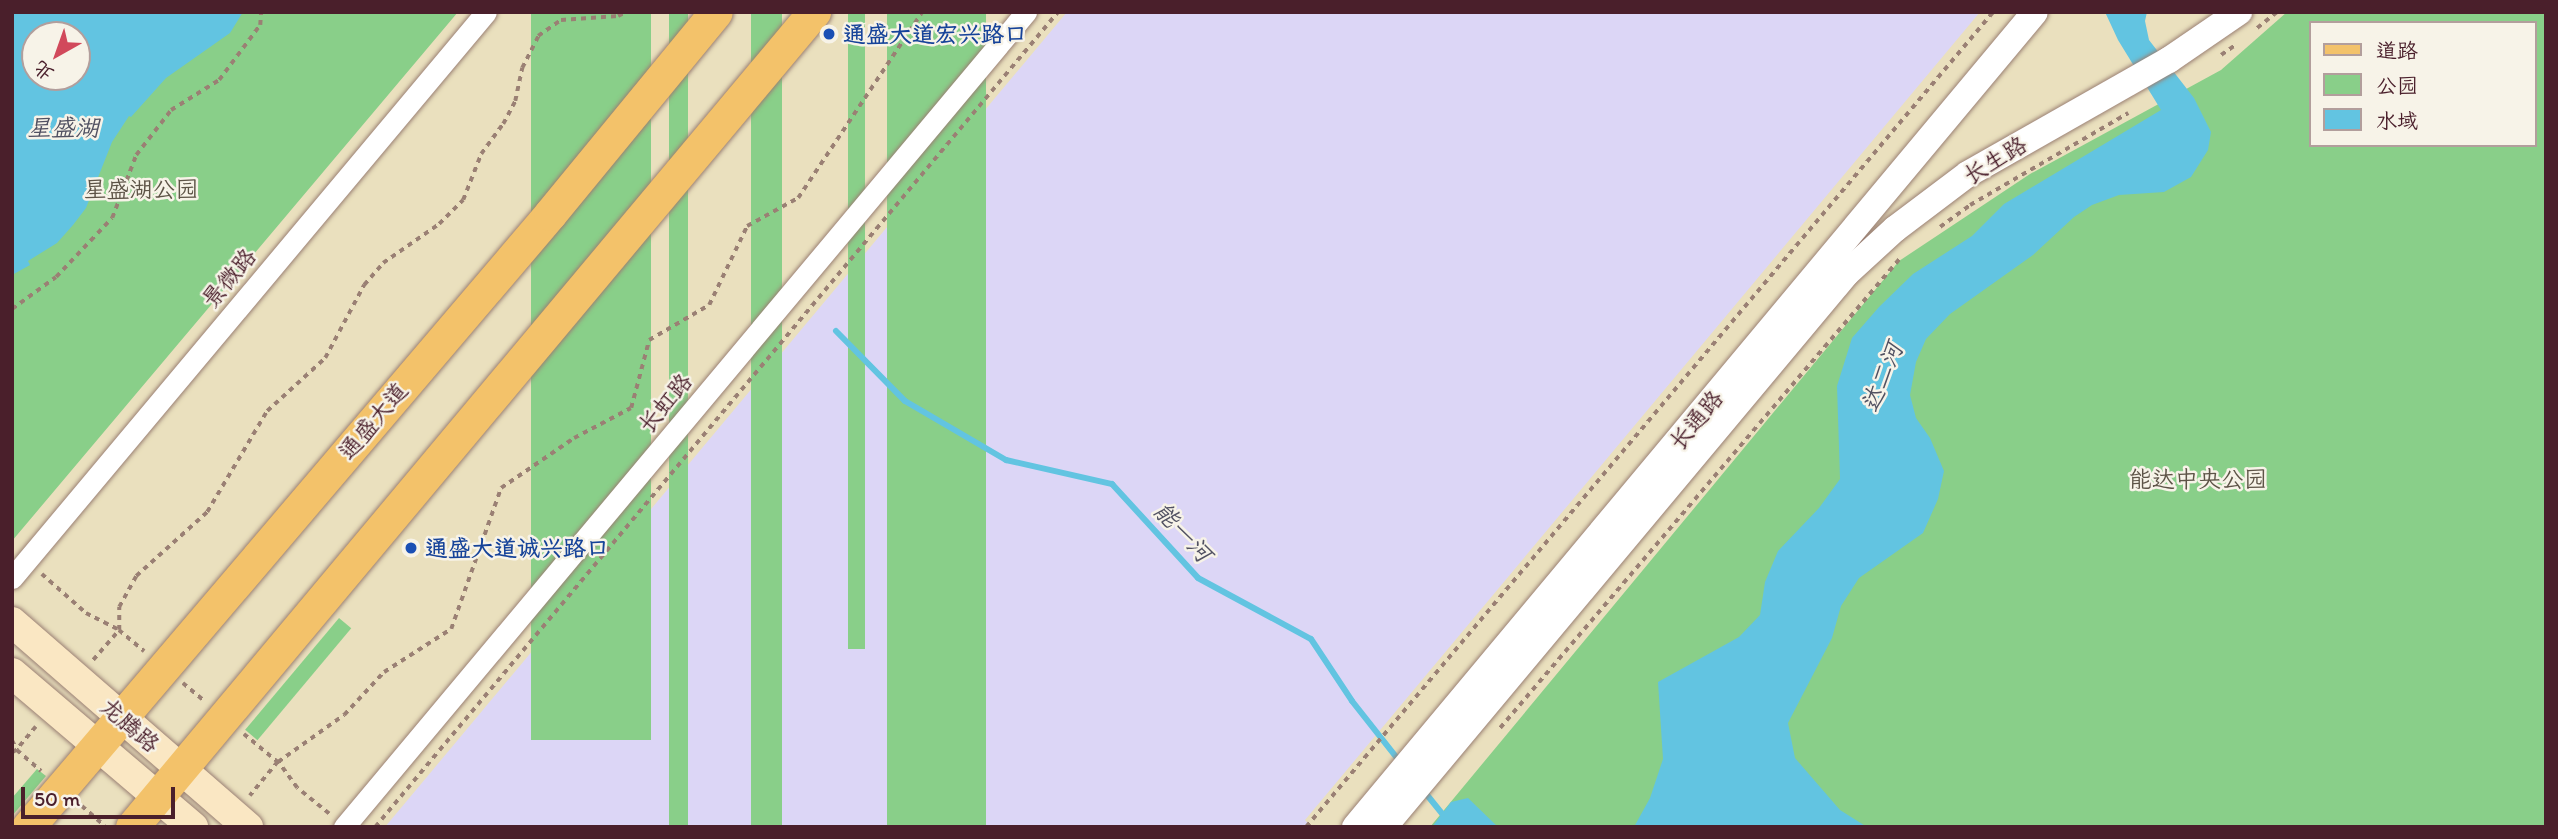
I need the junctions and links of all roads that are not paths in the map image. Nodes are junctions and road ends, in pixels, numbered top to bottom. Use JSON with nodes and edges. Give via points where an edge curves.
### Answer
{"nodes":[{"id":1,"x":486,"y":12,"type":"edge"},
{"id":2,"x":716,"y":12,"type":"edge"},
{"id":3,"x":814,"y":12,"type":"edge"},
{"id":4,"x":1026,"y":12,"type":"edge"},
{"id":5,"x":2035,"y":12,"type":"edge"},
{"id":6,"x":2239,"y":12,"type":"edge"},
{"id":7,"x":1783,"y":348,"type":"joint"},
{"id":8,"x":12,"y":578,"type":"edge"},
{"id":9,"x":12,"y":621,"type":"edge"},
{"id":10,"x":12,"y":673,"type":"edge"},
{"id":11,"x":121,"y":717,"type":"junction"},
{"id":12,"x":97,"y":747,"type":"junction"},
{"id":13,"x":182,"y":770,"type":"junction"},
{"id":14,"x":158,"y":797,"type":"junction"},
{"id":15,"x":339,"y":823,"type":"edge"},
{"id":16,"x":27,"y":827,"type":"edge"},
{"id":17,"x":132,"y":827,"type":"edge"},
{"id":18,"x":192,"y":827,"type":"edge"},
{"id":19,"x":248,"y":827,"type":"edge"},
{"id":20,"x":1354,"y":827,"type":"edge"},
{"id":21,"x":1384,"y":827,"type":"edge"}],
"edges":[{"from":1,"to":8,"type":"street","name":"景微路"},
{"from":2,"to":11,"type":"main road","name":"通盛大道"},
{"from":3,"to":13,"type":"main road"},
{"from":4,"to":15,"type":"street","name":"长虹路"},
{"from":5,"to":20,"type":"street","name":"长通路"},
{"from":6,"to":7,"type":"street","name":"长生路","via":[[2169,60],[1968,174],[1846,274]]},
{"from":7,"to":21,"type":"street","name":"长通路"},
{"from":9,"to":11,"type":"main road","name":"龙腾路"},
{"from":10,"to":12,"type":"main road","name":"龙腾路"},
{"from":11,"to":12,"type":"main road","name":"通盛大道"},
{"from":11,"to":13,"type":"main road","name":"龙腾路"},
{"from":12,"to":14,"type":"main road","name":"龙腾路"},
{"from":12,"to":16,"type":"main road","name":"通盛大道"},
{"from":13,"to":14,"type":"main road"},
{"from":13,"to":19,"type":"main road","name":"龙腾路"},
{"from":14,"to":17,"type":"main road"},
{"from":14,"to":18,"type":"main road","name":"龙腾路"}]}
